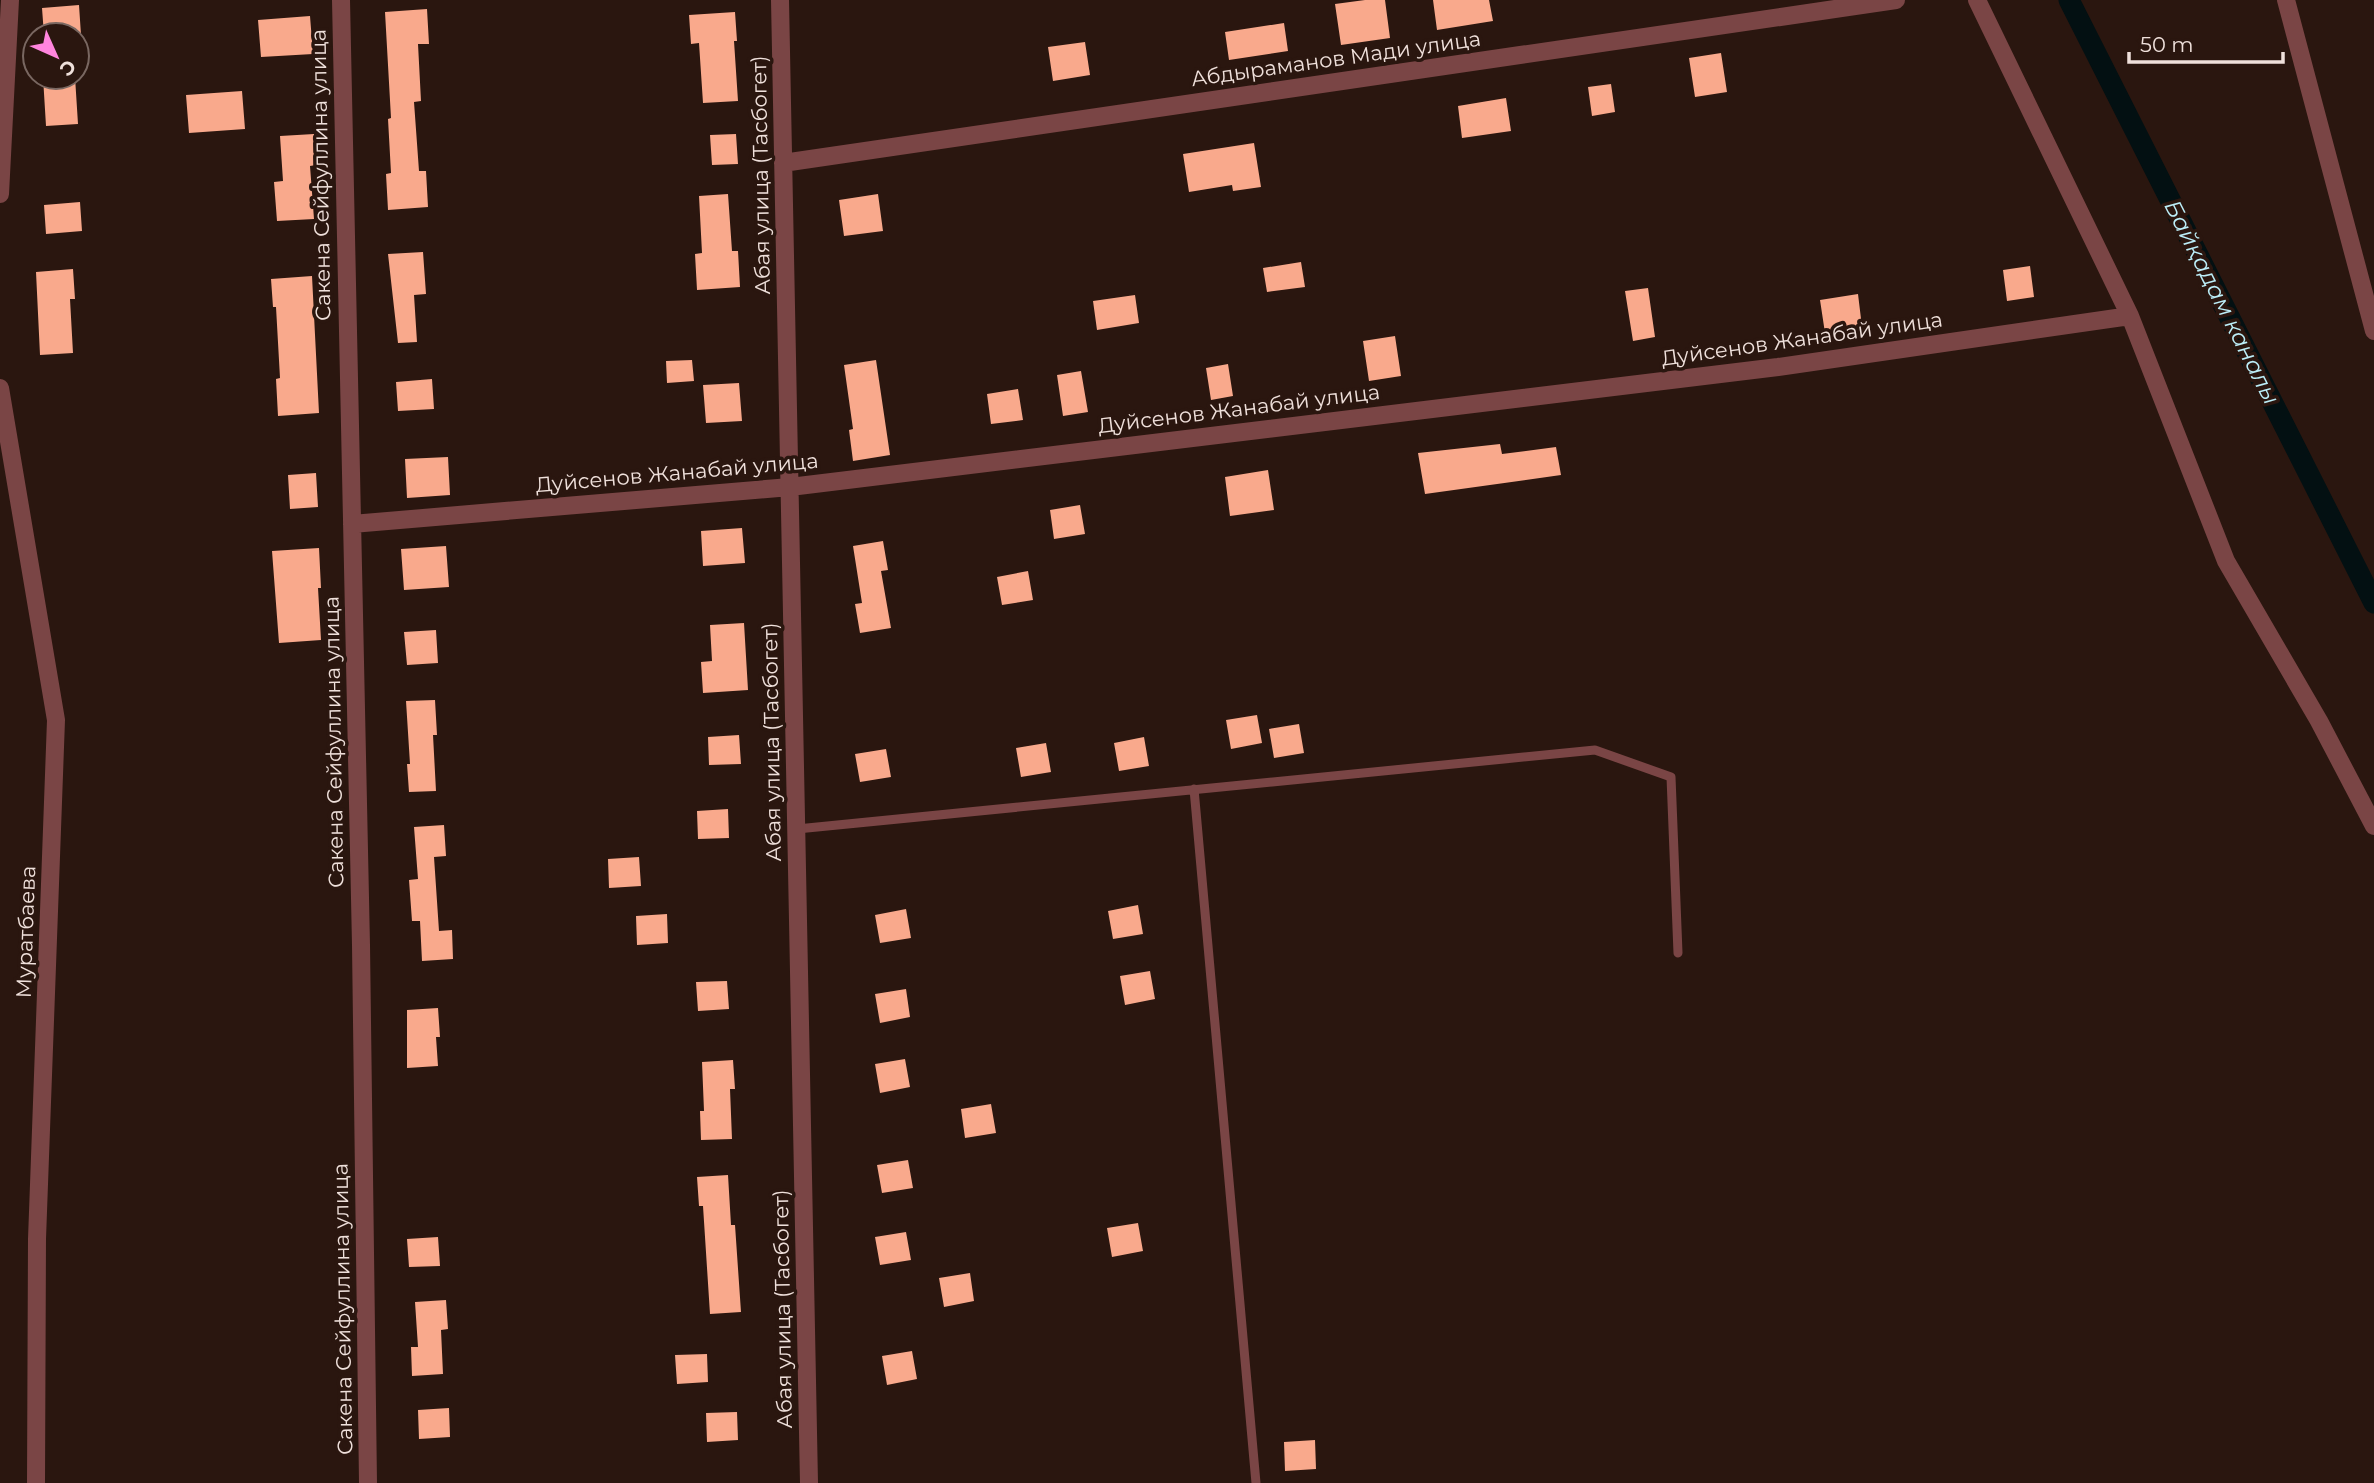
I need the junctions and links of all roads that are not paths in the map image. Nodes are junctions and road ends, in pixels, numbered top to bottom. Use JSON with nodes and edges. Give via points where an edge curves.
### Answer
{"nodes":[{"id":1,"x":10,"y":0,"type":"edge"},
{"id":2,"x":341,"y":0,"type":"edge"},
{"id":3,"x":780,"y":0,"type":"edge"},
{"id":4,"x":1896,"y":0,"type":"edge"},
{"id":5,"x":1977,"y":0,"type":"edge"},
{"id":6,"x":2286,"y":0,"type":"edge"},
{"id":7,"x":783,"y":163,"type":"junction"},
{"id":8,"x":0,"y":194,"type":"edge"},
{"id":9,"x":2130,"y":316,"type":"junction"},
{"id":10,"x":2374,"y":331,"type":"edge"},
{"id":11,"x":0,"y":388,"type":"edge"},
{"id":12,"x":790,"y":486,"type":"junction"},
{"id":13,"x":352,"y":524,"type":"junction"},
{"id":14,"x":1194,"y":789,"type":"junction"},
{"id":15,"x":2374,"y":826,"type":"edge"},
{"id":16,"x":797,"y":829,"type":"junction"},
{"id":17,"x":1678,"y":953,"type":"dead end"},
{"id":18,"x":36,"y":1483,"type":"edge"},
{"id":19,"x":368,"y":1483,"type":"edge"},
{"id":20,"x":809,"y":1483,"type":"edge"},
{"id":21,"x":1256,"y":1483,"type":"edge"}],
"edges":[{"from":1,"to":8,"type":"street"},
{"from":2,"to":13,"type":"street","name":"Сакена Сейфуллина улица"},
{"from":3,"to":7,"type":"street","name":"Абая улица (Тасбогет)"},
{"from":4,"to":7,"type":"street","name":"Абдыраманов Мади улица"},
{"from":5,"to":9,"type":"street"},
{"from":6,"to":10,"type":"street"},
{"from":7,"to":12,"type":"street","name":"Абая улица (Тасбогет)"},
{"from":9,"to":12,"type":"street","name":"Дуйсенов Жанабай улица","via":[[1778,367]]},
{"from":9,"to":15,"type":"street","via":[[2226,561]]},
{"from":11,"to":18,"type":"street","name":"Муратбаева","via":[[56,720],[37,1239]]},
{"from":12,"to":13,"type":"street","name":"Дуйсенов Жанабай улица"},
{"from":12,"to":16,"type":"street","name":"Абая улица (Тасбогет)"},
{"from":13,"to":19,"type":"street","name":"Сакена Сейфуллина улица"},
{"from":14,"to":16,"type":"lane"},
{"from":14,"to":17,"type":"lane","via":[[1595,750],[1671,777]]},
{"from":14,"to":21,"type":"lane"},
{"from":16,"to":20,"type":"street","name":"Абая улица (Тасбогет)"}]}
